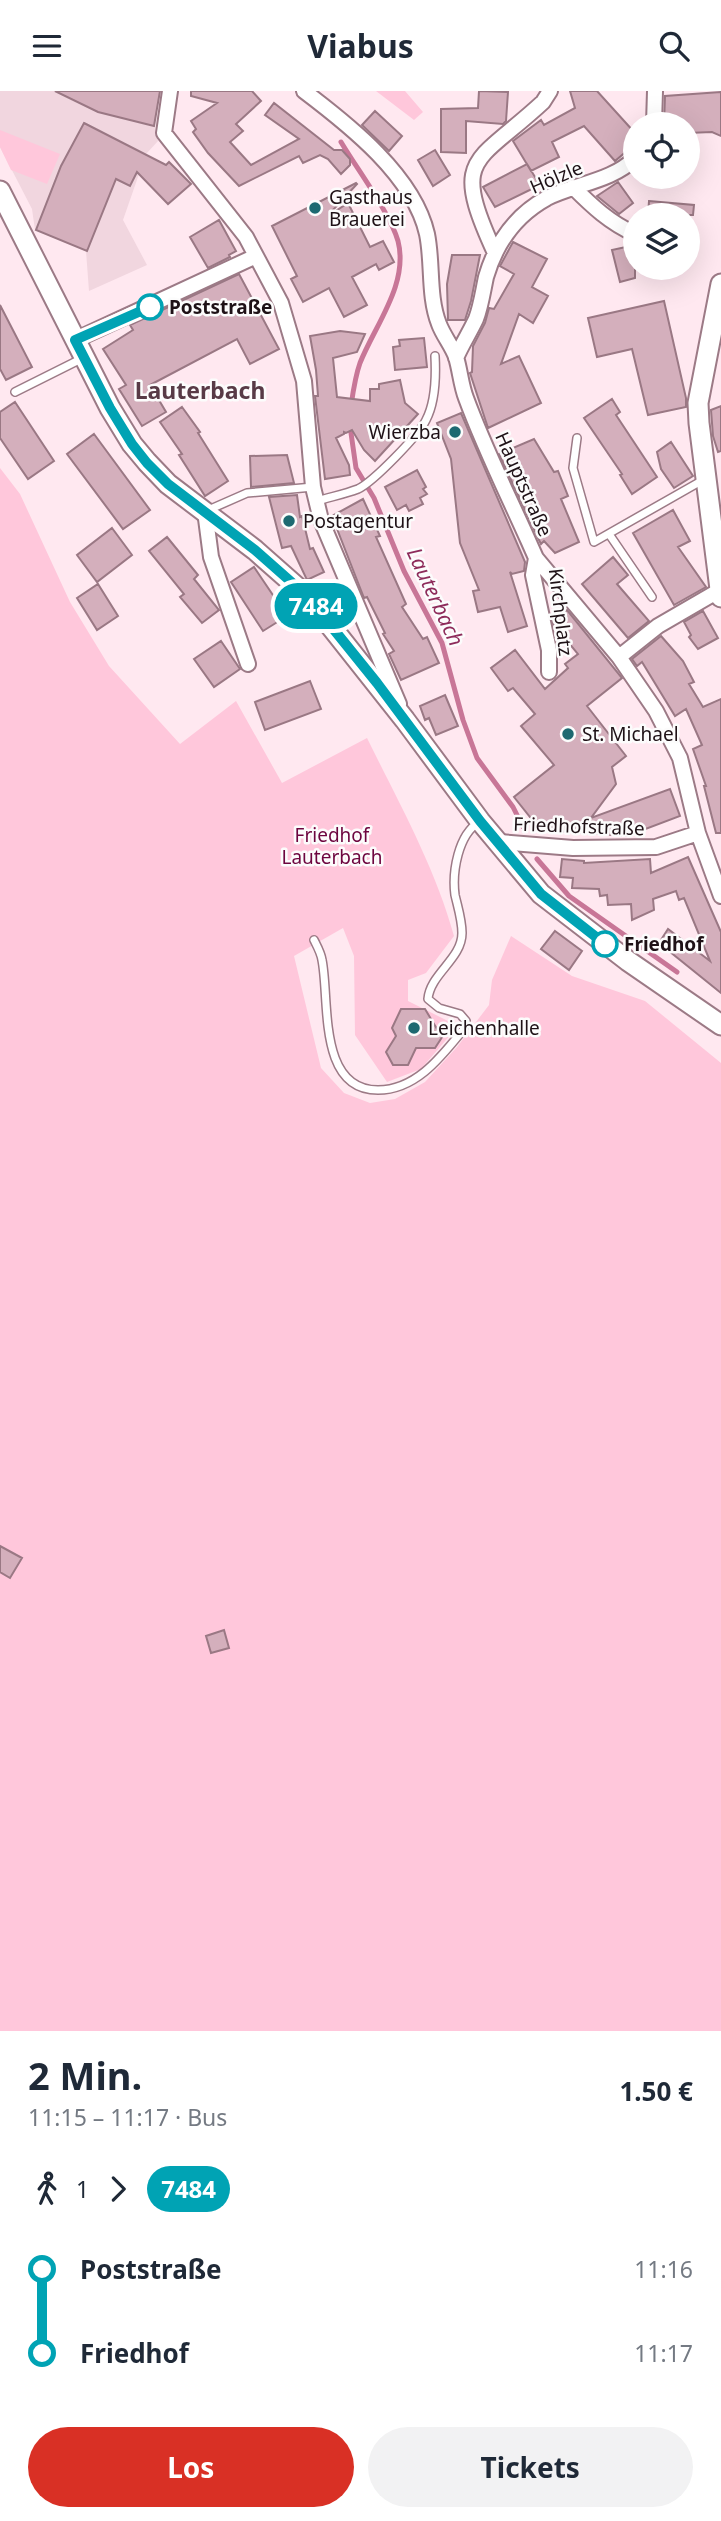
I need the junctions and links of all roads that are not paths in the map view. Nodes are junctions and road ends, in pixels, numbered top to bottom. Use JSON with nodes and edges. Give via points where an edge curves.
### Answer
{"nodes":[{"id":1,"x":170,"y":91,"type":"edge"},
{"id":2,"x":304,"y":91,"type":"edge"},
{"id":3,"x":550,"y":91,"type":"edge"},
{"id":4,"x":655,"y":91,"type":"edge"},
{"id":5,"x":654,"y":112,"type":"edge"},
{"id":6,"x":623,"y":168,"type":"edge"},
{"id":7,"x":573,"y":187,"type":"junction"},
{"id":8,"x":0,"y":191,"type":"edge"},
{"id":9,"x":9,"y":225,"type":"edge"},
{"id":10,"x":623,"y":228,"type":"edge"},
{"id":11,"x":495,"y":253,"type":"junction"},
{"id":12,"x":256,"y":256,"type":"junction"},
{"id":13,"x":721,"y":284,"type":"edge"},
{"id":14,"x":717,"y":332,"type":"edge"},
{"id":15,"x":80,"y":349,"type":"junction"},
{"id":16,"x":435,"y":356,"type":"dead end"},
{"id":17,"x":456,"y":358,"type":"junction"},
{"id":18,"x":15,"y":392,"type":"dead end"},
{"id":19,"x":577,"y":438,"type":"dead end"},
{"id":20,"x":707,"y":478,"type":"junction"},
{"id":21,"x":314,"y":494,"type":"junction"},
{"id":22,"x":205,"y":511,"type":"junction"},
{"id":23,"x":609,"y":534,"type":"junction"},
{"id":24,"x":536,"y":558,"type":"junction"},
{"id":25,"x":720,"y":593,"type":"edge"},
{"id":26,"x":652,"y":597,"type":"dead end"},
{"id":27,"x":619,"y":657,"type":"junction"},
{"id":28,"x":248,"y":664,"type":"dead end"},
{"id":29,"x":549,"y":672,"type":"dead end"},
{"id":30,"x":405,"y":720,"type":"junction"},
{"id":31,"x":480,"y":821,"type":"junction"},
{"id":32,"x":698,"y":833,"type":"junction"},
{"id":33,"x":499,"y":842,"type":"junction"},
{"id":34,"x":721,"y":896,"type":"edge"},
{"id":35,"x":314,"y":940,"type":"dead end"},
{"id":36,"x":721,"y":1025,"type":"edge"}],
"edges":[{"from":1,"to":12,"type":"street","via":[[164,133],[231,216]]},
{"from":2,"to":17,"type":"street","name":"Hauptstraße","via":[[376,153],[415,205],[426,231],[438,323]]},
{"from":3,"to":11,"type":"street","via":[[535,110],[482,154],[473,168],[474,202]]},
{"from":4,"to":5,"type":"street"},
{"from":6,"to":7,"type":"street","name":"Hölzle"},
{"from":7,"to":10,"type":"street"},
{"from":7,"to":11,"type":"street","name":"Hölzle","via":[[526,212],[508,230]]},
{"from":8,"to":9,"type":"main road"},
{"from":9,"to":15,"type":"main road"},
{"from":11,"to":17,"type":"street","name":"Hölzle","via":[[476,318]]},
{"from":12,"to":15,"type":"street"},
{"from":12,"to":21,"type":"street","via":[[281,303],[304,381]]},
{"from":13,"to":14,"type":"main road"},
{"from":14,"to":20,"type":"main road","via":[[698,403]]},
{"from":15,"to":18,"type":"lane"},
{"from":15,"to":22,"type":"main road","via":[[132,444],[168,484]]},
{"from":16,"to":21,"type":"lane","via":[[427,418],[420,429],[372,481],[360,488]]},
{"from":17,"to":24,"type":"street","name":"Hauptstraße","via":[[467,401]]},
{"from":19,"to":23,"type":"lane","via":[[573,468],[594,542]]},
{"from":20,"to":23,"type":"lane"},
{"from":20,"to":25,"type":"main road"},
{"from":21,"to":22,"type":"lane","via":[[247,493]]},
{"from":21,"to":30,"type":"street","via":[[328,542]]},
{"from":22,"to":28,"type":"street","via":[[211,557]]},
{"from":22,"to":30,"type":"main road","via":[[306,595]]},
{"from":23,"to":26,"type":"lane"},
{"from":24,"to":27,"type":"street","name":"Hauptstraße"},
{"from":24,"to":29,"type":"street","name":"Kirchplatz","via":[[533,575],[550,650]]},
{"from":25,"to":27,"type":"street","via":[[658,626]]},
{"from":27,"to":32,"type":"street","name":"Hauptstraße","via":[[656,711],[680,758]]},
{"from":30,"to":31,"type":"main road"},
{"from":31,"to":33,"type":"main road"},
{"from":31,"to":35,"type":"lane","via":[[466,834],[457,860],[455,892],[462,936],[429,989],[428,999],[466,1021],[419,1078],[387,1090],[366,1090],[336,1064],[325,1011],[322,957]]},
{"from":32,"to":33,"type":"street","name":"Friedhofstraße","via":[[656,848]]},
{"from":32,"to":34,"type":"street","name":"Hauptstraße"},
{"from":33,"to":36,"type":"main road","via":[[541,894]]}]}
